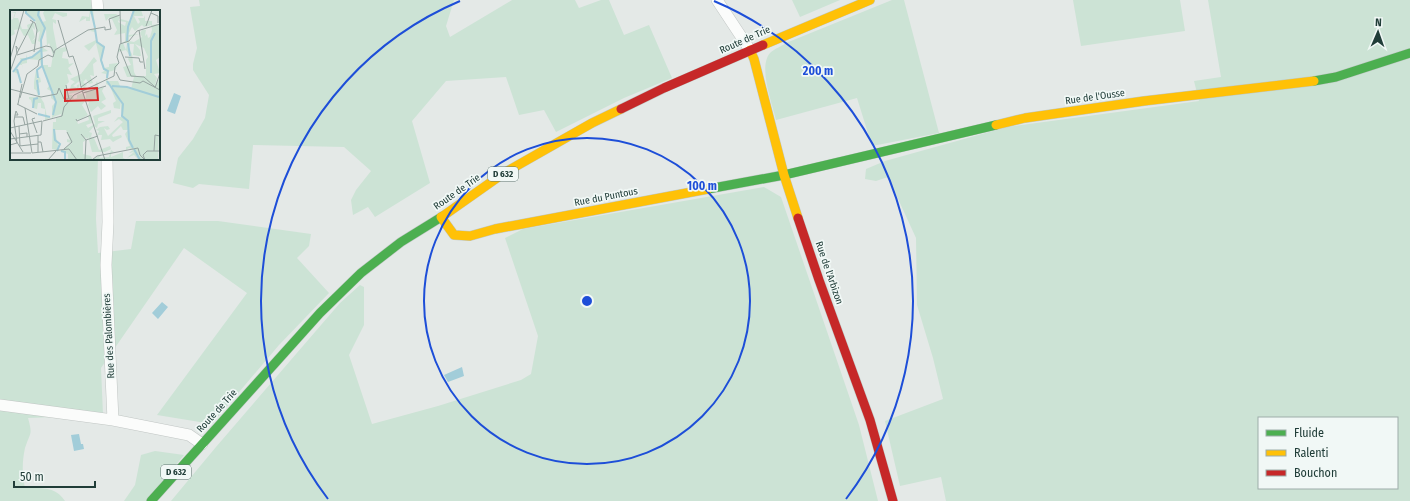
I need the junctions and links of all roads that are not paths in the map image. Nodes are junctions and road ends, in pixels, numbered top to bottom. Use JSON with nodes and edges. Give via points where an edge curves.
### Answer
{"nodes":[{"id":1,"x":97,"y":0,"type":"edge"},
{"id":2,"x":717,"y":0,"type":"edge"},
{"id":3,"x":870,"y":0,"type":"edge"},
{"id":4,"x":98,"y":10,"type":"edge"},
{"id":5,"x":750,"y":50,"type":"junction"},
{"id":6,"x":1410,"y":53,"type":"edge"},
{"id":7,"x":107,"y":160,"type":"edge"},
{"id":8,"x":784,"y":175,"type":"junction"},
{"id":9,"x":441,"y":217,"type":"junction"},
{"id":10,"x":0,"y":405,"type":"edge"},
{"id":11,"x":113,"y":420,"type":"junction"},
{"id":12,"x":202,"y":444,"type":"junction"},
{"id":13,"x":151,"y":501,"type":"edge"},
{"id":14,"x":893,"y":501,"type":"edge"}],
"edges":[{"from":1,"to":4,"type":"street"},
{"from":2,"to":5,"type":"street"},
{"from":3,"to":5,"type":"street","name":"Route de Trie","number":"D 632"},
{"from":5,"to":8,"type":"street","name":"Rue de l'Arbizon"},
{"from":5,"to":9,"type":"street","name":"Route de Trie","number":"D 632","via":[[592,123],[504,173]]},
{"from":6,"to":8,"type":"street","name":"Rue de l'Ousse","via":[[1336,77],[1315,81],[1025,118]]},
{"from":7,"to":11,"type":"street","name":"Rue des Palombières","via":[[106,265]]},
{"from":8,"to":9,"type":"street","name":"Rue du Puntous","via":[[495,229],[473,236],[454,234]]},
{"from":8,"to":14,"type":"street","name":"Rue de l'Arbizon","via":[[870,420]]},
{"from":9,"to":12,"type":"street","name":"Route de Trie","number":"D 632","via":[[401,242],[361,273],[320,313]]},
{"from":10,"to":11,"type":"street"},
{"from":11,"to":12,"type":"street","via":[[189,435]]},
{"from":12,"to":13,"type":"street","number":"D 632"}]}
